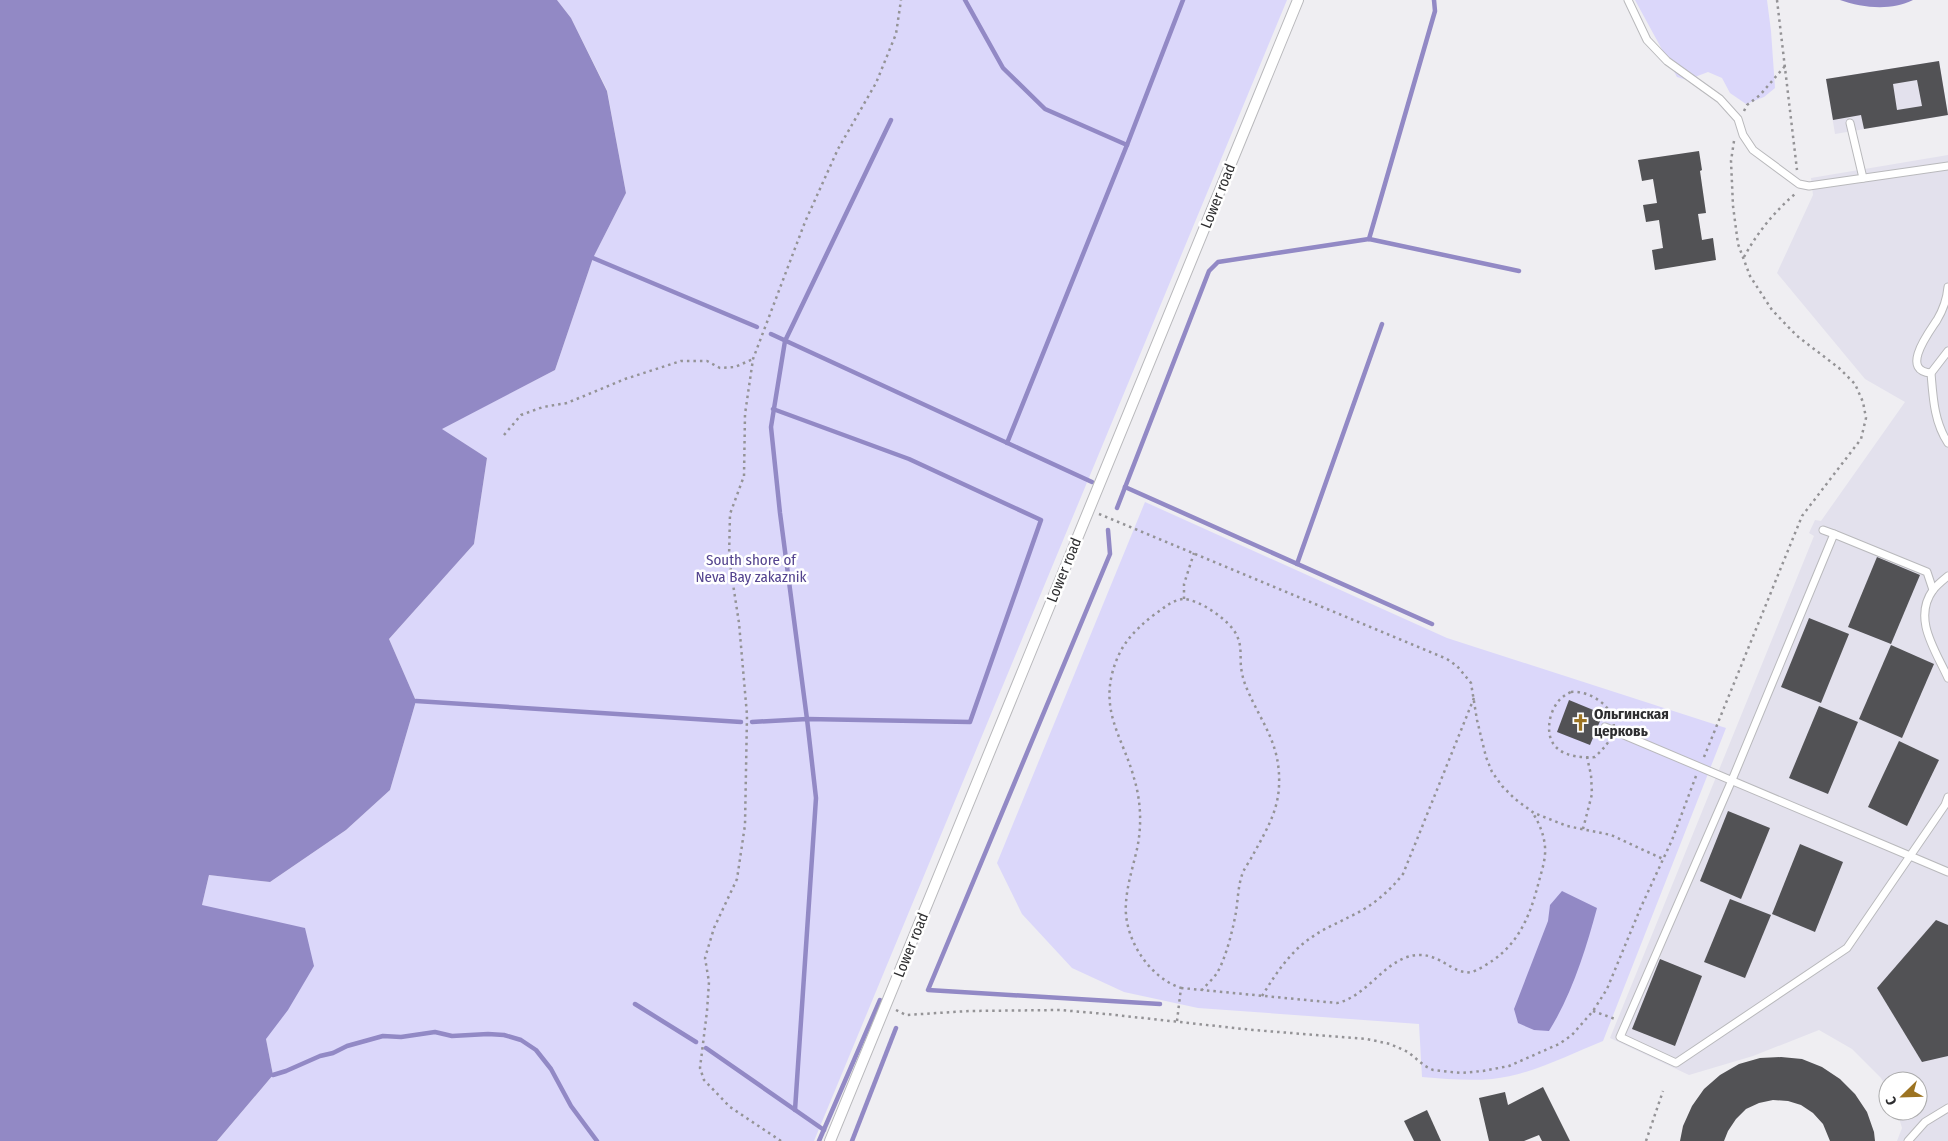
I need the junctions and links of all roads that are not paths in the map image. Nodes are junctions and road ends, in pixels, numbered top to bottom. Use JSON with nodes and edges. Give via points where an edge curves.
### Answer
{"nodes":[{"id":1,"x":1298,"y":0,"type":"edge"},
{"id":2,"x":1628,"y":0,"type":"edge"},
{"id":3,"x":1850,"y":123,"type":"dead end"},
{"id":4,"x":1948,"y":166,"type":"edge"},
{"id":5,"x":1863,"y":178,"type":"junction"},
{"id":6,"x":1948,"y":287,"type":"edge"},
{"id":7,"x":1946,"y":309,"type":"edge"},
{"id":8,"x":1948,"y":351,"type":"edge"},
{"id":9,"x":1931,"y":373,"type":"junction"},
{"id":10,"x":1948,"y":443,"type":"edge"},
{"id":11,"x":1823,"y":530,"type":"dead end"},
{"id":12,"x":1834,"y":534,"type":"junction"},
{"id":13,"x":1948,"y":576,"type":"edge"},
{"id":14,"x":1933,"y":590,"type":"junction"},
{"id":15,"x":1948,"y":678,"type":"edge"},
{"id":16,"x":1605,"y":727,"type":"dead end"},
{"id":17,"x":1732,"y":780,"type":"junction"},
{"id":18,"x":1948,"y":797,"type":"edge"},
{"id":19,"x":1910,"y":856,"type":"junction"},
{"id":20,"x":1948,"y":872,"type":"edge"},
{"id":21,"x":1948,"y":1108,"type":"edge"},
{"id":22,"x":830,"y":1141,"type":"edge"},
{"id":23,"x":1908,"y":1141,"type":"edge"}],
"edges":[{"from":1,"to":22,"type":"street","name":"Lower road"},
{"from":2,"to":5,"type":"lane","via":[[1647,40],[1667,62],[1720,99],[1738,119],[1753,150],[1799,184],[1809,186]]},
{"from":3,"to":5,"type":"lane"},
{"from":4,"to":5,"type":"lane"},
{"from":6,"to":7,"type":"lane"},
{"from":7,"to":9,"type":"lane","via":[[1918,352],[1920,368]]},
{"from":8,"to":9,"type":"lane"},
{"from":9,"to":10,"type":"lane","via":[[1938,426]]},
{"from":11,"to":12,"type":"lane"},
{"from":12,"to":14,"type":"lane","via":[[1927,572]]},
{"from":12,"to":17,"type":"lane"},
{"from":13,"to":14,"type":"lane"},
{"from":14,"to":15,"type":"lane","via":[[1924,611],[1926,627],[1931,645]]},
{"from":16,"to":17,"type":"lane"},
{"from":17,"to":19,"type":"lane"},
{"from":17,"to":19,"type":"lane","via":[[1620,1037],[1676,1063],[1847,948]]},
{"from":18,"to":19,"type":"lane"},
{"from":19,"to":20,"type":"lane"},
{"from":21,"to":23,"type":"lane","via":[[1925,1122]]}]}
